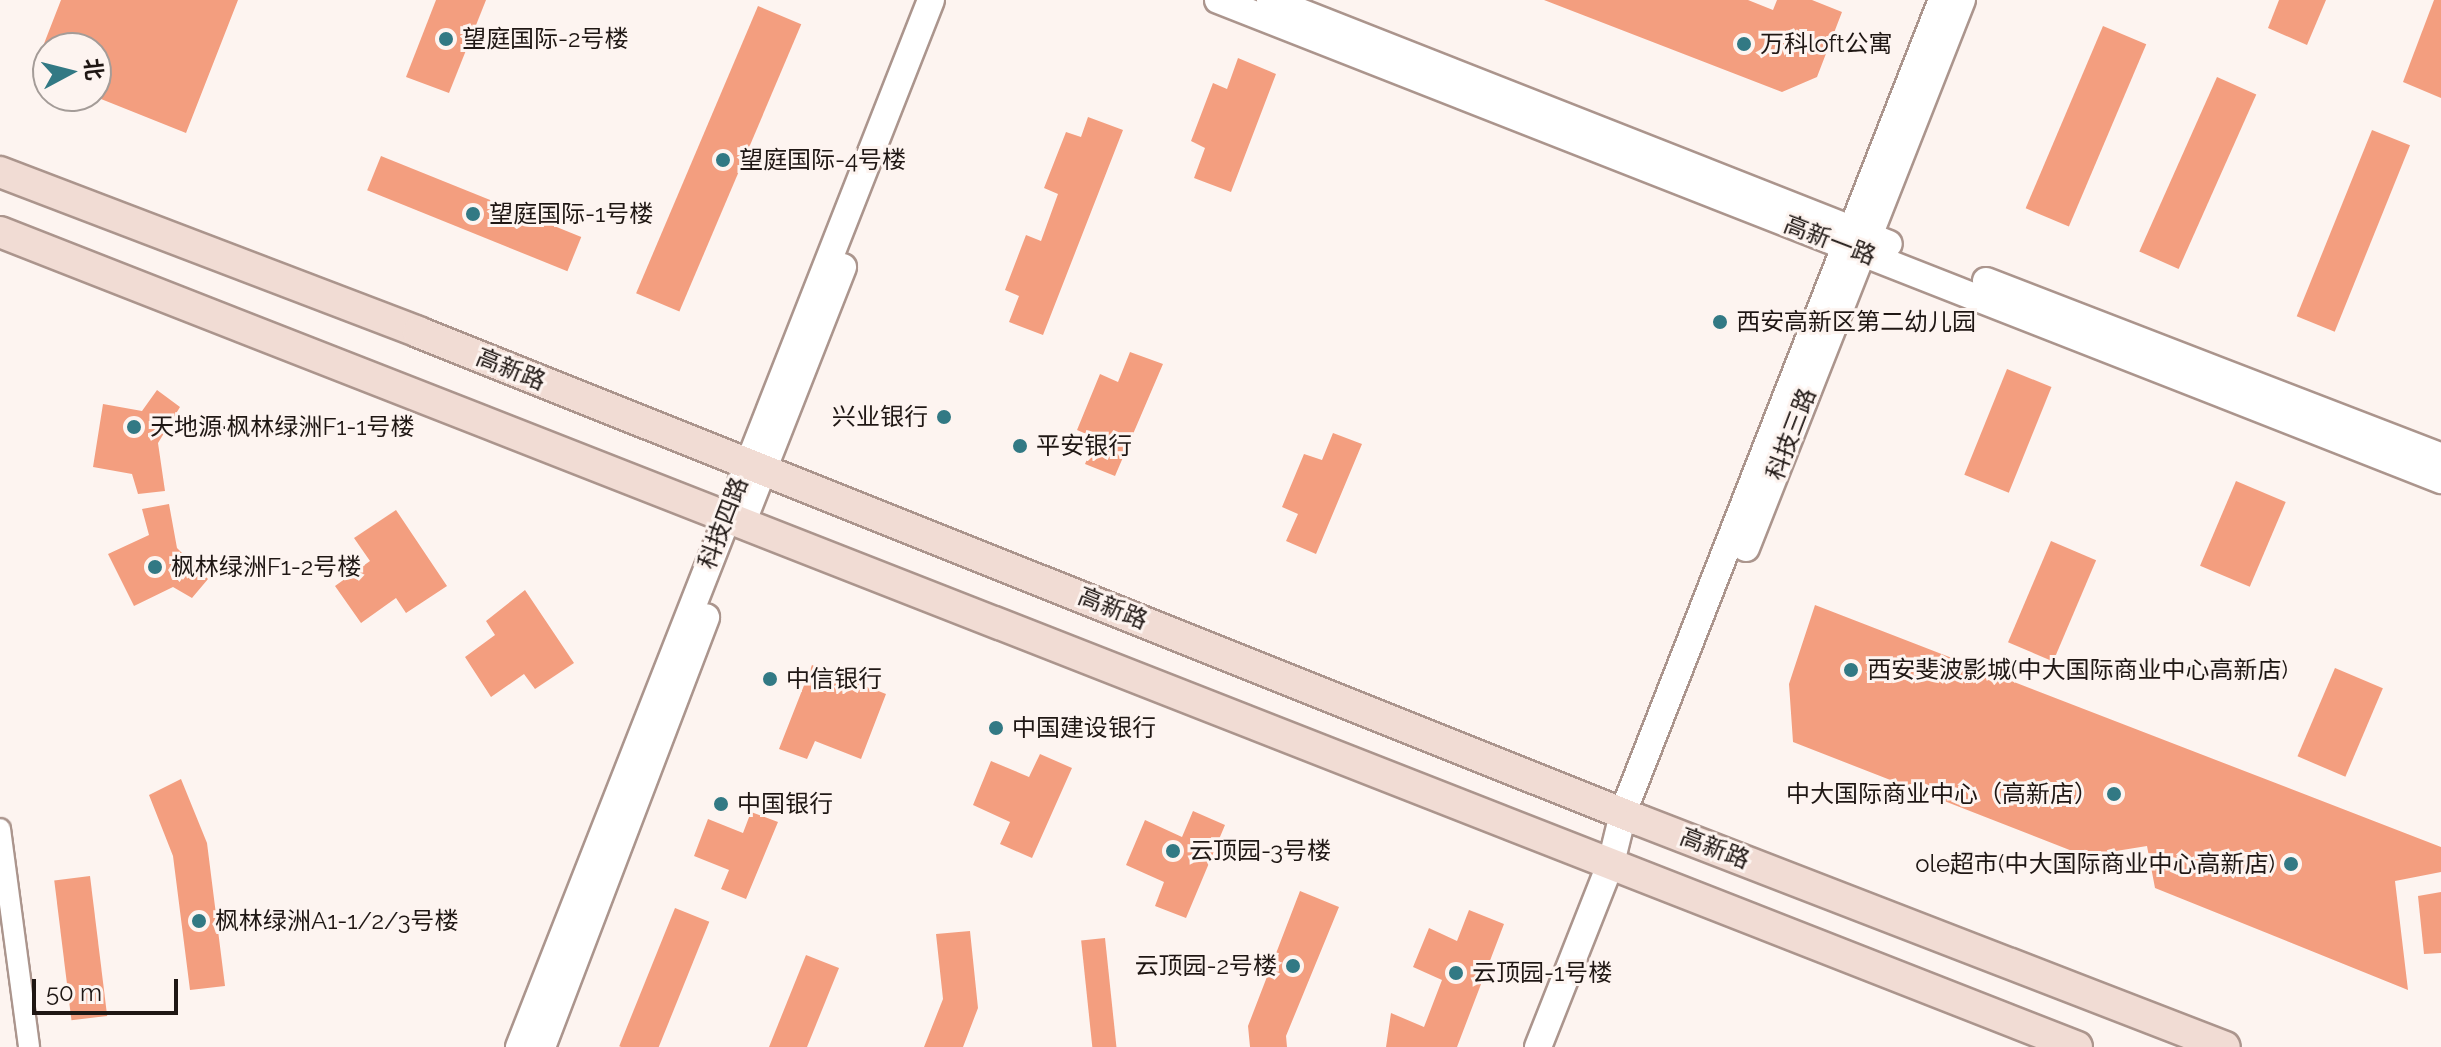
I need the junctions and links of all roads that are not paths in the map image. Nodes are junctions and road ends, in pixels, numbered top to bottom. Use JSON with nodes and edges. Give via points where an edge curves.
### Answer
{"nodes":[{"id":1,"x":931,"y":0,"type":"edge"},
{"id":2,"x":949,"y":0,"type":"edge"},
{"id":3,"x":1218,"y":0,"type":"edge"},
{"id":4,"x":1270,"y":0,"type":"edge"},
{"id":5,"x":1942,"y":0,"type":"edge"},
{"id":6,"x":1962,"y":0,"type":"edge"},
{"id":7,"x":0,"y":172,"type":"edge"},
{"id":8,"x":0,"y":232,"type":"edge"},
{"id":9,"x":1857,"y":241,"type":"junction"},
{"id":10,"x":2441,"y":457,"type":"edge"},
{"id":11,"x":754,"y":467,"type":"junction"},
{"id":12,"x":2441,"y":480,"type":"edge"},
{"id":13,"x":734,"y":519,"type":"junction"},
{"id":14,"x":1632,"y":815,"type":"junction"},
{"id":15,"x":0,"y":829,"type":"edge"},
{"id":16,"x":1611,"y":863,"type":"junction"},
{"id":17,"x":29,"y":1047,"type":"edge"},
{"id":18,"x":519,"y":1047,"type":"edge"},
{"id":19,"x":542,"y":1047,"type":"edge"},
{"id":20,"x":1538,"y":1047,"type":"edge"},
{"id":21,"x":2077,"y":1047,"type":"edge"},
{"id":22,"x":2225,"y":1047,"type":"edge"}],
"edges":[{"from":1,"to":11,"type":"street","name":"科技四路"},
{"from":2,"to":11,"type":"street","name":"科技四路"},
{"from":3,"to":9,"type":"street","name":"高新一路"},
{"from":4,"to":9,"type":"street","name":"高新一路"},
{"from":5,"to":9,"type":"street","name":"科技三路"},
{"from":6,"to":9,"type":"street","name":"科技三路"},
{"from":7,"to":11,"type":"main road","name":"高新路"},
{"from":8,"to":13,"type":"main road"},
{"from":9,"to":10,"type":"street","name":"高新一路"},
{"from":9,"to":12,"type":"street","name":"高新一路"},
{"from":9,"to":14,"type":"street","name":"科技三路"},
{"from":11,"to":13,"type":"street","name":"科技四路"},
{"from":11,"to":14,"type":"main road","name":"高新路"},
{"from":13,"to":16,"type":"main road"},
{"from":13,"to":18,"type":"street","name":"科技四路"},
{"from":13,"to":19,"type":"street","name":"科技四路"},
{"from":14,"to":16,"type":"street","name":"科技三路"},
{"from":14,"to":22,"type":"main road","name":"高新路"},
{"from":15,"to":17,"type":"street"},
{"from":16,"to":20,"type":"street","name":"科技三路"},
{"from":16,"to":21,"type":"main road"}]}
